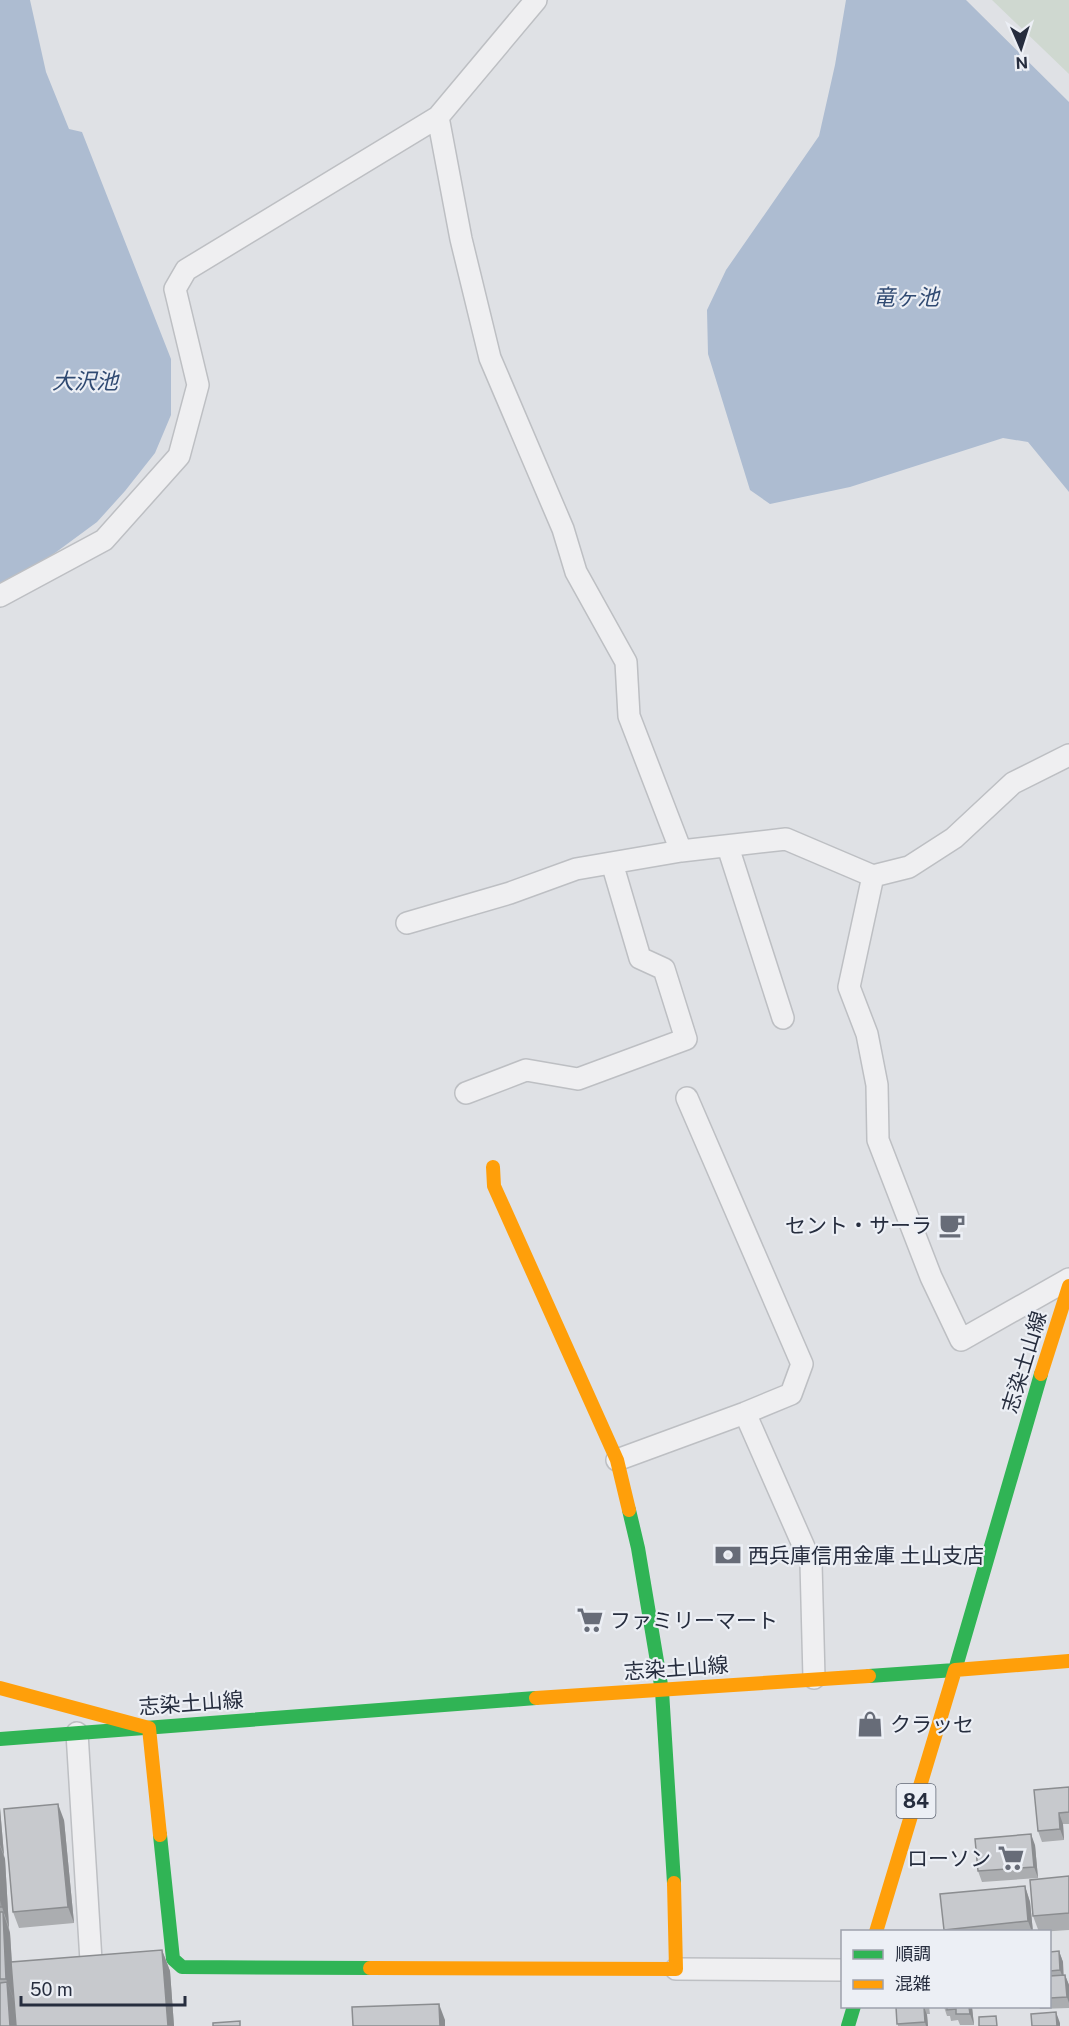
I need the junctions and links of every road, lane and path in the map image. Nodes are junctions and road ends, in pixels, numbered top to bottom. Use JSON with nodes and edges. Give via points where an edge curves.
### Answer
{"nodes":[{"id":1,"x":536,"y":0,"type":"edge"},
{"id":2,"x":438,"y":117,"type":"junction"},
{"id":3,"x":0,"y":596,"type":"edge"},
{"id":4,"x":1069,"y":755,"type":"edge"},
{"id":5,"x":729,"y":847,"type":"junction"},
{"id":6,"x":681,"y":851,"type":"junction"},
{"id":7,"x":612,"y":863,"type":"junction"},
{"id":8,"x":873,"y":876,"type":"junction"},
{"id":9,"x":407,"y":922,"type":"dead end"},
{"id":10,"x":783,"y":1018,"type":"dead end"},
{"id":11,"x":466,"y":1093,"type":"dead end"},
{"id":12,"x":687,"y":1098,"type":"dead end"},
{"id":13,"x":493,"y":1167,"type":"dead end"},
{"id":14,"x":1069,"y":1279,"type":"edge"},
{"id":15,"x":1069,"y":1286,"type":"edge"},
{"id":16,"x":745,"y":1413,"type":"junction"},
{"id":17,"x":617,"y":1460,"type":"junction"},
{"id":18,"x":1069,"y":1661,"type":"edge"},
{"id":19,"x":955,"y":1670,"type":"junction"},
{"id":20,"x":814,"y":1678,"type":"junction"},
{"id":21,"x":0,"y":1688,"type":"edge"},
{"id":22,"x":662,"y":1691,"type":"junction"},
{"id":23,"x":149,"y":1728,"type":"junction"},
{"id":24,"x":77,"y":1733,"type":"junction"},
{"id":25,"x":0,"y":1739,"type":"edge"},
{"id":26,"x":877,"y":1930,"type":"edge"},
{"id":27,"x":676,"y":1969,"type":"junction"},
{"id":28,"x":841,"y":1970,"type":"edge"},
{"id":29,"x":92,"y":1977,"type":"edge"},
{"id":30,"x":854,"y":2008,"type":"edge"},
{"id":31,"x":848,"y":2026,"type":"edge"}],
"edges":[{"from":1,"to":2,"type":"street"},
{"from":2,"to":3,"type":"street","via":[[186,270],[175,289],[198,385],[179,456],[104,540]]},
{"from":2,"to":6,"type":"street","via":[[461,239],[490,358],[563,528],[576,572],[626,662],[629,716]]},
{"from":4,"to":8,"type":"street","via":[[1013,783],[954,838],[909,867]]},
{"from":5,"to":6,"type":"street"},
{"from":5,"to":8,"type":"street","via":[[786,839]]},
{"from":5,"to":10,"type":"street"},
{"from":6,"to":7,"type":"street"},
{"from":7,"to":9,"type":"street","via":[[576,869],[510,893]]},
{"from":7,"to":11,"type":"street","via":[[640,958],[664,969],[686,1038],[579,1078],[526,1070]]},
{"from":8,"to":14,"type":"street","via":[[849,987],[867,1034],[877,1085],[878,1140],[931,1277],[961,1340]]},
{"from":12,"to":16,"type":"street","via":[[802,1364],[791,1394]]},
{"from":13,"to":17,"type":"main road","via":[[494,1186]]},
{"from":15,"to":19,"type":"main road","name":"志染土山線"},
{"from":16,"to":17,"type":"street"},
{"from":16,"to":20,"type":"street","via":[[811,1563]]},
{"from":17,"to":22,"type":"main road","via":[[638,1548]]},
{"from":18,"to":19,"type":"main road"},
{"from":19,"to":20,"type":"main road","name":"志染土山線"},
{"from":19,"to":26,"type":"main road","number":"84"},
{"from":20,"to":22,"type":"main road","name":"志染土山線"},
{"from":21,"to":23,"type":"main road"},
{"from":22,"to":23,"type":"main road","name":"志染土山線"},
{"from":22,"to":27,"type":"main road","via":[[676,1908]]},
{"from":23,"to":24,"type":"main road","name":"志染土山線"},
{"from":23,"to":27,"type":"main road","via":[[173,1959],[182,1967]]},
{"from":24,"to":25,"type":"main road","name":"志染土山線"},
{"from":24,"to":29,"type":"street"},
{"from":27,"to":28,"type":"street"},
{"from":30,"to":31,"type":"main road"}]}
